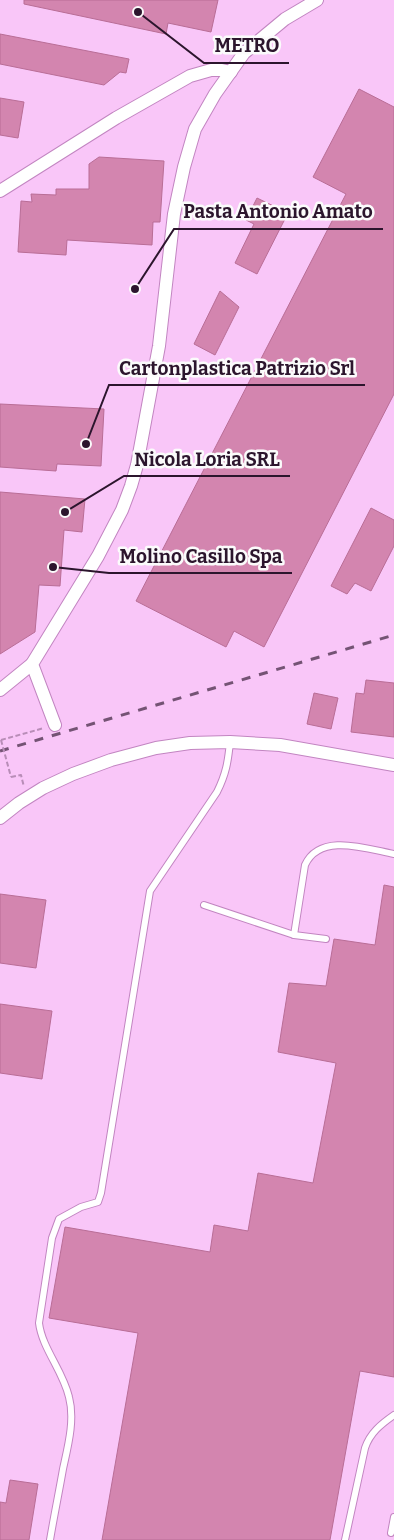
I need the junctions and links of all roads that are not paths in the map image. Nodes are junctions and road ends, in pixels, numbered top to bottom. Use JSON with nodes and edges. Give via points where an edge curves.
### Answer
{"nodes":[{"id":1,"x":317,"y":0,"type":"edge"},
{"id":2,"x":231,"y":72,"type":"junction"},
{"id":3,"x":0,"y":191,"type":"edge"},
{"id":4,"x":32,"y":664,"type":"junction"},
{"id":5,"x":0,"y":690,"type":"edge"},
{"id":6,"x":55,"y":725,"type":"road end"},
{"id":7,"x":230,"y":742,"type":"junction"},
{"id":8,"x":394,"y":765,"type":"edge"},
{"id":9,"x":0,"y":818,"type":"edge"},
{"id":10,"x":394,"y":854,"type":"edge"},
{"id":11,"x":204,"y":905,"type":"dead end"},
{"id":12,"x":294,"y":935,"type":"junction"},
{"id":13,"x":326,"y":938,"type":"dead end"},
{"id":14,"x":394,"y":1415,"type":"edge"},
{"id":15,"x":394,"y":1517,"type":"edge"},
{"id":16,"x":390,"y":1533,"type":"dead end"},
{"id":17,"x":50,"y":1540,"type":"edge"},
{"id":18,"x":346,"y":1540,"type":"edge"}],
"edges":[{"from":1,"to":2,"type":"street","via":[[285,19],[244,53]]},
{"from":2,"to":3,"type":"street","via":[[211,70],[190,76]]},
{"from":2,"to":4,"type":"street","via":[[195,129],[184,167],[174,214],[159,346],[131,486],[98,556]]},
{"from":4,"to":5,"type":"street"},
{"from":4,"to":6,"type":"street"},
{"from":7,"to":8,"type":"street","via":[[280,745]]},
{"from":7,"to":9,"type":"street","via":[[156,748],[111,760],[43,788]]},
{"from":7,"to":17,"type":"lane","via":[[228,766],[217,792],[150,891],[98,1202],[59,1219],[52,1238],[39,1323],[65,1383],[71,1414]]},
{"from":10,"to":12,"type":"lane","via":[[338,844],[324,847],[311,855],[305,865]]},
{"from":11,"to":12,"type":"lane"},
{"from":12,"to":13,"type":"lane"},
{"from":14,"to":18,"type":"lane","via":[[368,1438]]},
{"from":15,"to":16,"type":"lane"}]}
